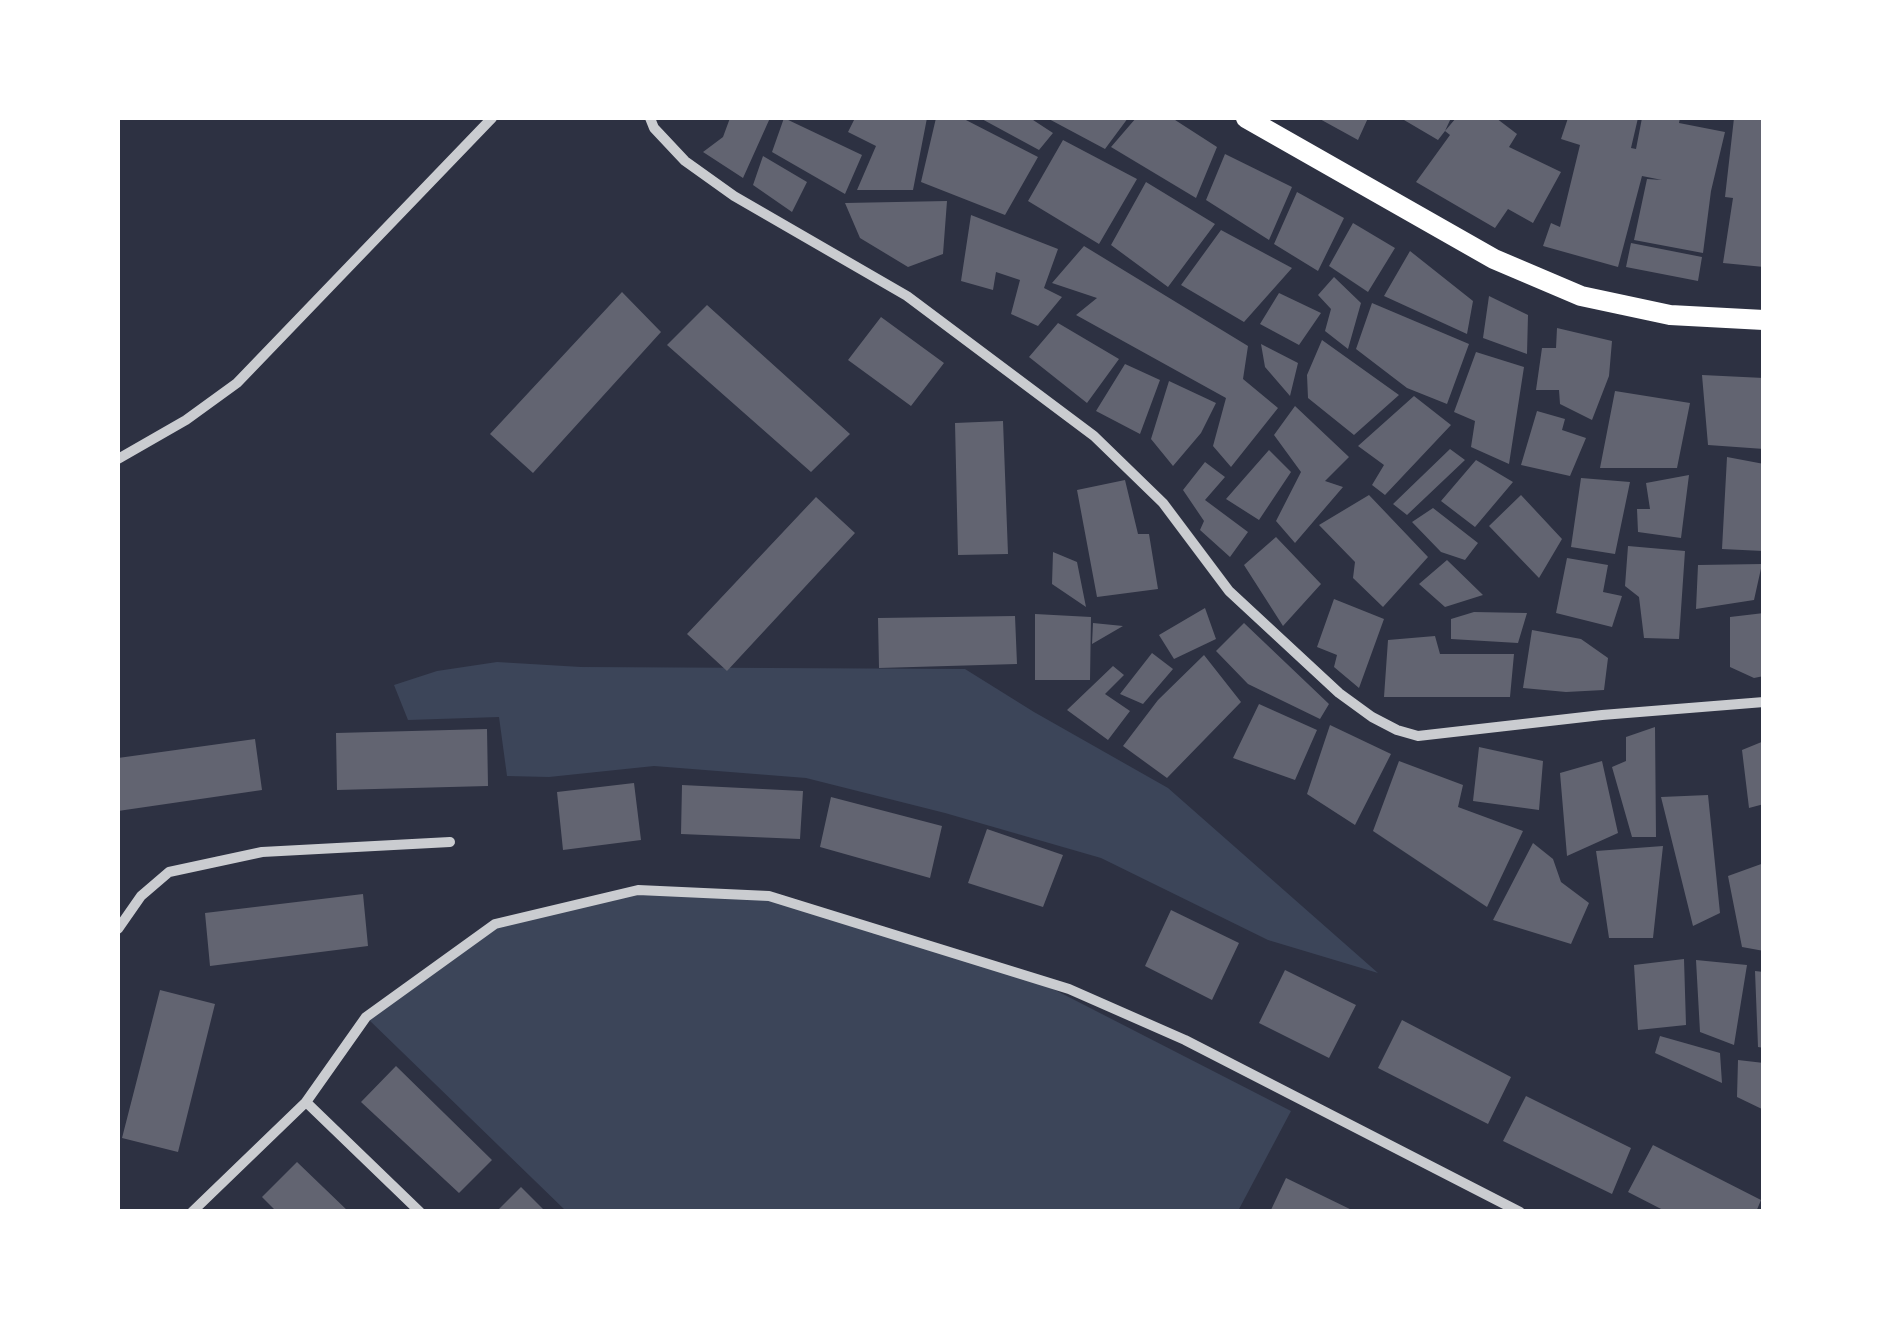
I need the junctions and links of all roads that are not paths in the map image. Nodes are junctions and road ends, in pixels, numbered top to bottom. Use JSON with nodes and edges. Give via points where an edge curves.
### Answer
{"nodes":[{"id":1,"x":492,"y":118,"type":"edge"},
{"id":2,"x":650,"y":118,"type":"edge"},
{"id":3,"x":1246,"y":118,"type":"edge"},
{"id":4,"x":1764,"y":320,"type":"edge"},
{"id":5,"x":118,"y":459,"type":"edge"},
{"id":6,"x":1764,"y":702,"type":"edge"},
{"id":7,"x":450,"y":842,"type":"dead end"},
{"id":8,"x":118,"y":930,"type":"edge"},
{"id":9,"x":306,"y":1102,"type":"junction"},
{"id":10,"x":192,"y":1212,"type":"edge"},
{"id":11,"x":420,"y":1212,"type":"edge"},
{"id":12,"x":1520,"y":1212,"type":"edge"}],
"edges":[{"from":1,"to":5,"type":"street","via":[[237,382]]},
{"from":2,"to":6,"type":"street","via":[[685,161],[906,296],[1094,436],[1163,504],[1229,590],[1372,717],[1418,736]]},
{"from":3,"to":4,"type":"main road","via":[[1494,259],[1581,296],[1670,315]]},
{"from":7,"to":8,"type":"street","via":[[262,852],[169,872],[141,896]]},
{"from":9,"to":10,"type":"street"},
{"from":9,"to":11,"type":"street"},
{"from":9,"to":12,"type":"street","via":[[366,1018],[494,924],[638,890],[769,896],[1119,1010]]}]}
